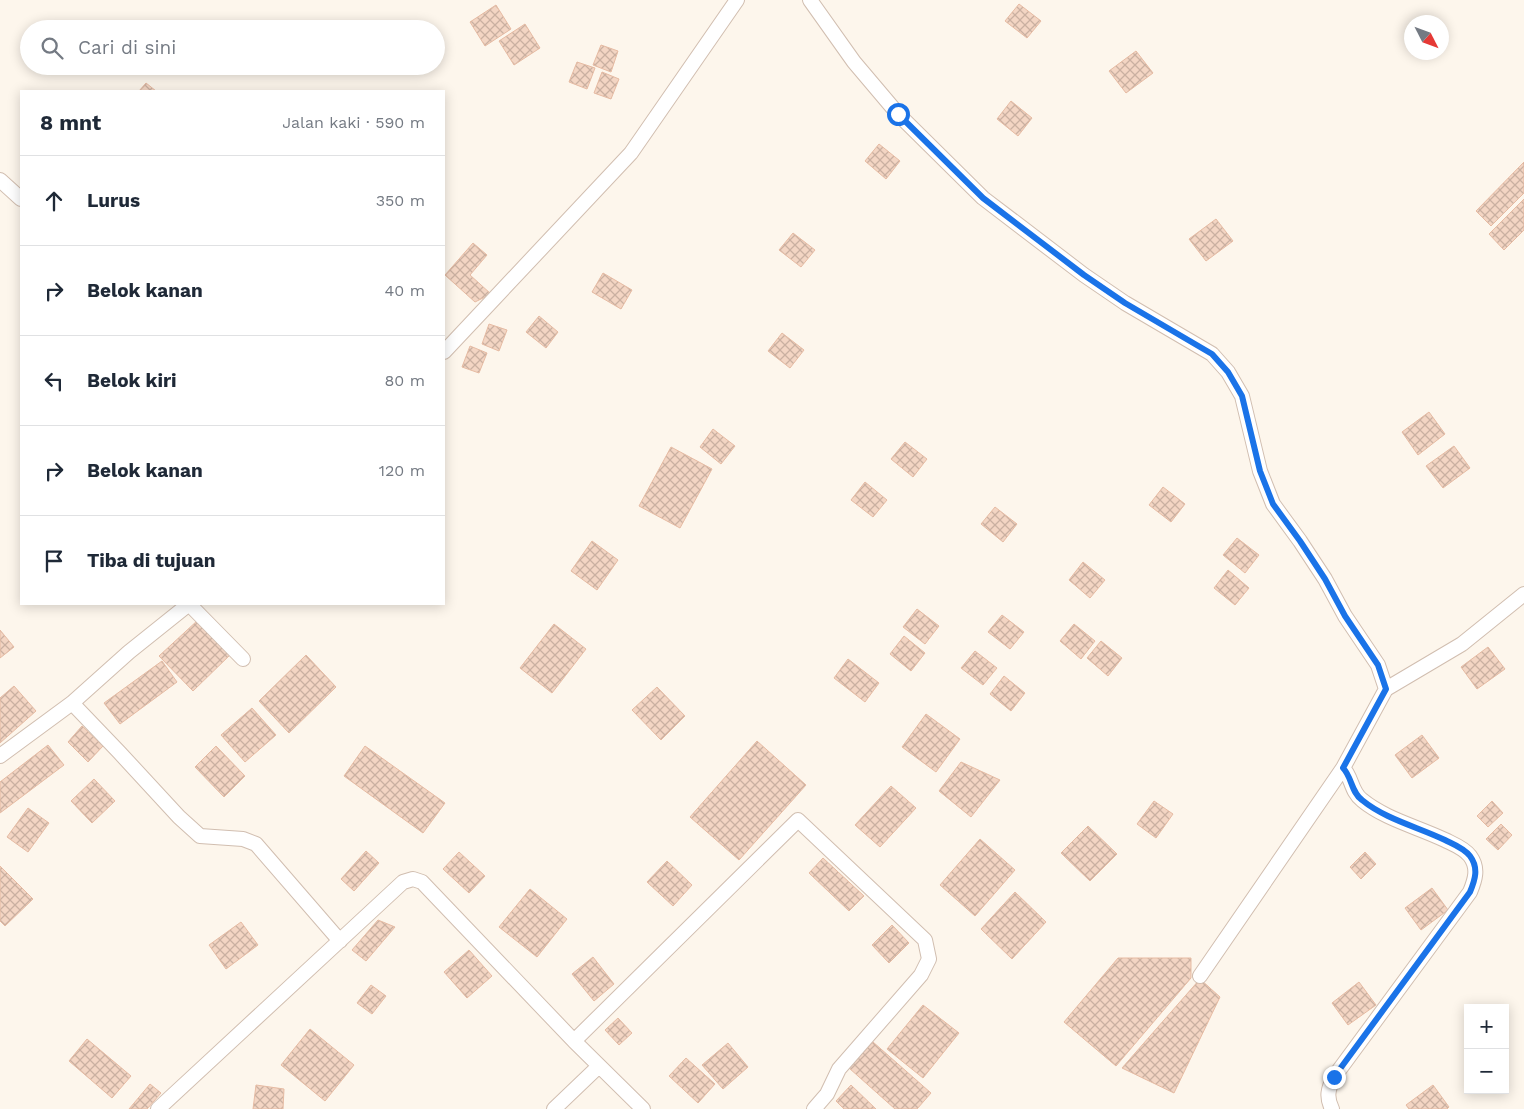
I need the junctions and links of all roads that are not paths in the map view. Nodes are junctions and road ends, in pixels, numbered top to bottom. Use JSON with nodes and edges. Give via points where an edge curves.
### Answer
{"nodes":[{"id":1,"x":737,"y":0,"type":"edge"},
{"id":2,"x":810,"y":0,"type":"edge"},
{"id":3,"x":0,"y":180,"type":"edge"},
{"id":4,"x":20,"y":198,"type":"edge"},
{"id":5,"x":445,"y":351,"type":"edge"},
{"id":6,"x":1524,"y":594,"type":"edge"},
{"id":7,"x":188,"y":605,"type":"edge"},
{"id":8,"x":190,"y":605,"type":"edge"},
{"id":9,"x":243,"y":659,"type":"dead end"},
{"id":10,"x":1386,"y":689,"type":"junction"},
{"id":11,"x":72,"y":703,"type":"junction"},
{"id":12,"x":0,"y":756,"type":"edge"},
{"id":13,"x":1343,"y":768,"type":"junction"},
{"id":14,"x":340,"y":941,"type":"junction"},
{"id":15,"x":1200,"y":976,"type":"dead end"},
{"id":16,"x":574,"y":1041,"type":"junction"},
{"id":17,"x":599,"y":1066,"type":"junction"},
{"id":18,"x":158,"y":1109,"type":"edge"},
{"id":19,"x":554,"y":1109,"type":"edge"},
{"id":20,"x":643,"y":1109,"type":"edge"},
{"id":21,"x":814,"y":1109,"type":"edge"},
{"id":22,"x":1332,"y":1109,"type":"edge"}],
"edges":[{"from":1,"to":5,"type":"street","via":[[631,154]]},
{"from":2,"to":10,"type":"street","via":[[854,62],[898,114],[983,198],[1125,303],[1212,354],[1228,372],[1242,396],[1260,471],[1273,504],[1325,579],[1378,665]]},
{"from":3,"to":4,"type":"street"},
{"from":6,"to":10,"type":"street","via":[[1462,644]]},
{"from":7,"to":11,"type":"street"},
{"from":8,"to":9,"type":"street"},
{"from":10,"to":13,"type":"street"},
{"from":11,"to":12,"type":"street"},
{"from":11,"to":14,"type":"street","via":[[200,836],[243,839],[256,844]]},
{"from":13,"to":15,"type":"street"},
{"from":13,"to":22,"type":"street","via":[[1360,799],[1392,818],[1458,846],[1470,856],[1476,874],[1470,892],[1334,1077],[1328,1098]]},
{"from":14,"to":16,"type":"street","via":[[403,882],[413,879],[422,882]]},
{"from":14,"to":18,"type":"street"},
{"from":16,"to":17,"type":"street"},
{"from":16,"to":21,"type":"street","via":[[798,820],[925,940],[928,959],[921,975],[839,1068],[827,1094]]},
{"from":17,"to":19,"type":"street"},
{"from":17,"to":20,"type":"street"}]}
